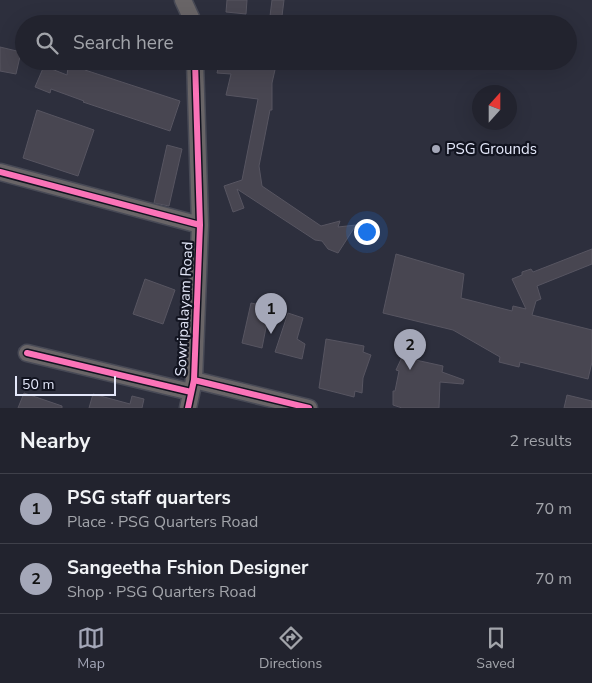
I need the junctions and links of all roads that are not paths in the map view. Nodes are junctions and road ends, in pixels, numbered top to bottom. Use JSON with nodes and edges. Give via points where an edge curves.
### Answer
{"nodes":[{"id":1,"x":183,"y":0,"type":"edge"},
{"id":2,"x":190,"y":15,"type":"edge"},
{"id":3,"x":195,"y":70,"type":"edge"},
{"id":4,"x":0,"y":172,"type":"edge"},
{"id":5,"x":200,"y":225,"type":"junction"},
{"id":6,"x":27,"y":354,"type":"dead end"},
{"id":7,"x":192,"y":386,"type":"junction"},
{"id":8,"x":188,"y":408,"type":"edge"},
{"id":9,"x":309,"y":408,"type":"edge"}],
"edges":[{"from":1,"to":2,"type":"street"},
{"from":3,"to":5,"type":"street","name":"Sowripalayam Road"},
{"from":4,"to":5,"type":"street"},
{"from":5,"to":7,"type":"street","name":"Sowripalayam Road"},
{"from":6,"to":7,"type":"street"},
{"from":7,"to":8,"type":"street","name":"Sowripalayam Road"},
{"from":7,"to":9,"type":"street"}]}
